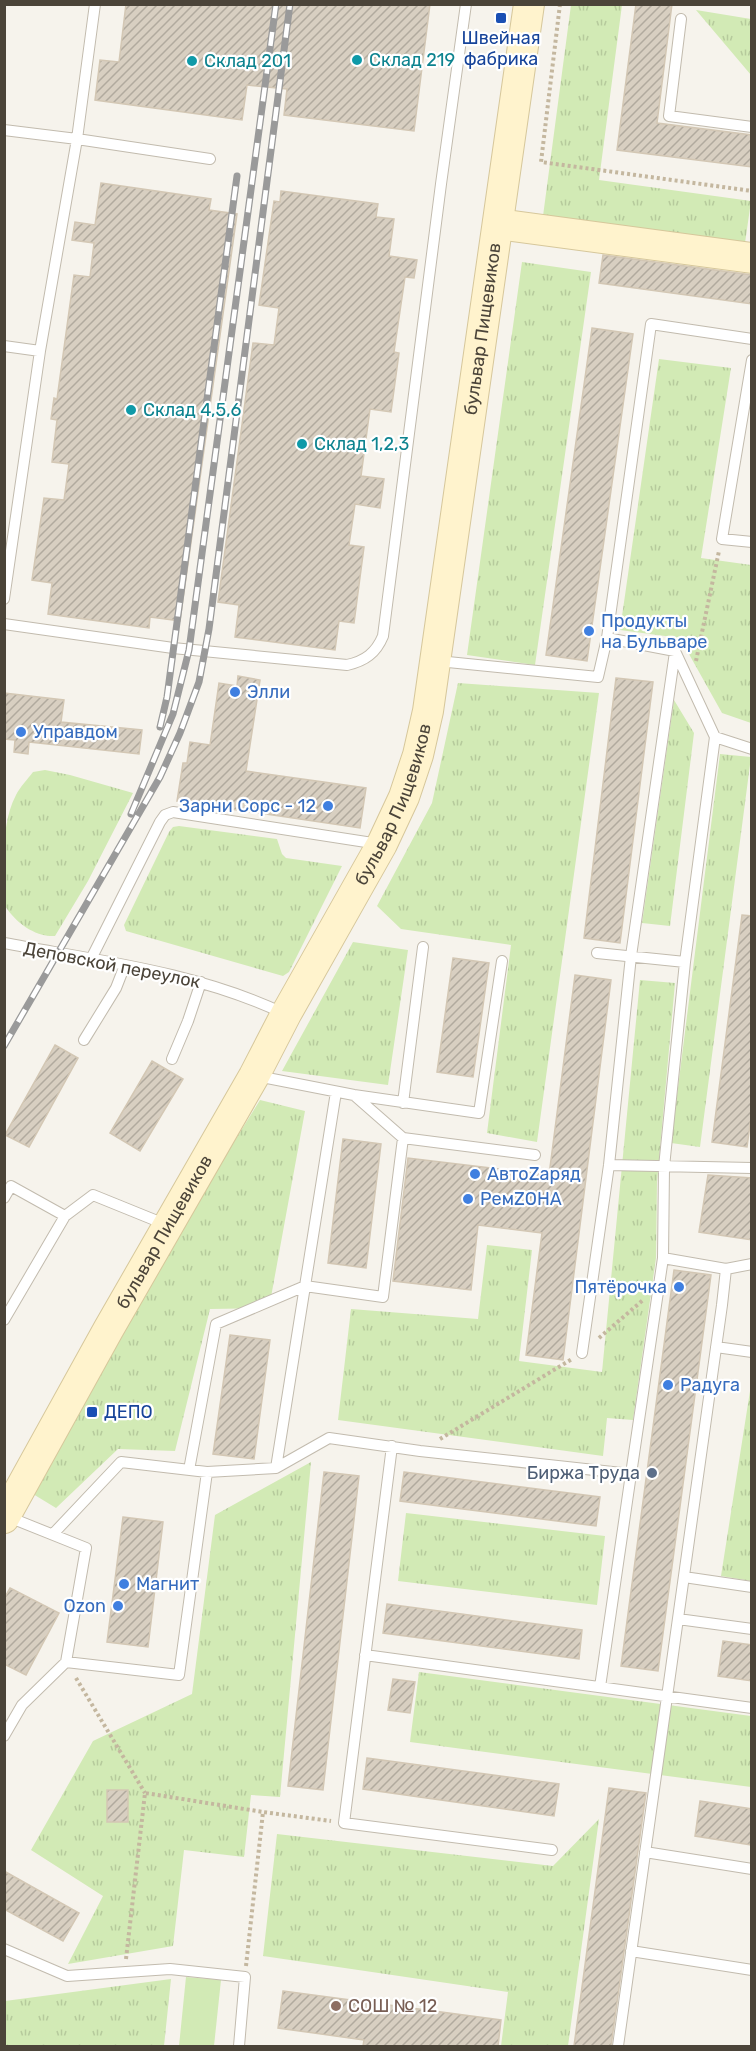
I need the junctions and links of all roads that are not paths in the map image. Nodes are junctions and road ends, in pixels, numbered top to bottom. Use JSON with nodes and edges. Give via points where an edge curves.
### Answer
{"nodes":[{"id":1,"x":95,"y":4,"type":"edge"},
{"id":2,"x":466,"y":4,"type":"edge"},
{"id":3,"x":529,"y":4,"type":"edge"},
{"id":4,"x":681,"y":19,"type":"dead end"},
{"id":5,"x":752,"y":127,"type":"edge"},
{"id":6,"x":4,"y":130,"type":"edge"},
{"id":7,"x":77,"y":139,"type":"junction"},
{"id":8,"x":210,"y":159,"type":"dead end"},
{"id":9,"x":498,"y":224,"type":"junction"},
{"id":10,"x":752,"y":258,"type":"edge"},
{"id":11,"x":752,"y":339,"type":"edge"},
{"id":12,"x":4,"y":346,"type":"edge"},
{"id":13,"x":40,"y":351,"type":"junction"},
{"id":14,"x":752,"y":360,"type":"edge"},
{"id":15,"x":752,"y":542,"type":"edge"},
{"id":16,"x":4,"y":599,"type":"edge"},
{"id":17,"x":4,"y":624,"type":"edge"},
{"id":18,"x":607,"y":639,"type":"junction"},
{"id":19,"x":675,"y":651,"type":"junction"},
{"id":20,"x":435,"y":661,"type":"junction"},
{"id":21,"x":716,"y":737,"type":"junction"},
{"id":22,"x":752,"y":749,"type":"edge"},
{"id":23,"x":382,"y":844,"type":"junction"},
{"id":24,"x":4,"y":943,"type":"edge"},
{"id":25,"x":423,"y":947,"type":"dead end"},
{"id":26,"x":597,"y":953,"type":"dead end"},
{"id":27,"x":631,"y":956,"type":"junction"},
{"id":28,"x":91,"y":959,"type":"junction"},
{"id":29,"x":502,"y":961,"type":"dead end"},
{"id":30,"x":685,"y":962,"type":"junction"},
{"id":31,"x":125,"y":965,"type":"junction"},
{"id":32,"x":201,"y":982,"type":"junction"},
{"id":33,"x":286,"y":1014,"type":"junction"},
{"id":34,"x":84,"y":1040,"type":"dead end"},
{"id":35,"x":172,"y":1059,"type":"dead end"},
{"id":36,"x":254,"y":1076,"type":"junction"},
{"id":37,"x":336,"y":1092,"type":"junction"},
{"id":38,"x":354,"y":1095,"type":"junction"},
{"id":39,"x":403,"y":1103,"type":"junction"},
{"id":40,"x":403,"y":1138,"type":"junction"},
{"id":41,"x":535,"y":1155,"type":"dead end"},
{"id":42,"x":609,"y":1165,"type":"junction"},
{"id":43,"x":664,"y":1167,"type":"junction"},
{"id":44,"x":752,"y":1168,"type":"edge"},
{"id":45,"x":4,"y":1198,"type":"edge"},
{"id":46,"x":65,"y":1216,"type":"junction"},
{"id":47,"x":167,"y":1225,"type":"junction"},
{"id":48,"x":663,"y":1258,"type":"junction"},
{"id":49,"x":752,"y":1264,"type":"edge"},
{"id":50,"x":726,"y":1269,"type":"junction"},
{"id":51,"x":305,"y":1286,"type":"junction"},
{"id":52,"x":4,"y":1320,"type":"edge"},
{"id":53,"x":717,"y":1347,"type":"junction"},
{"id":54,"x":752,"y":1352,"type":"edge"},
{"id":55,"x":582,"y":1353,"type":"road end"},
{"id":56,"x":392,"y":1446,"type":"junction"},
{"id":57,"x":276,"y":1468,"type":"junction"},
{"id":58,"x":189,"y":1470,"type":"junction"},
{"id":59,"x":207,"y":1472,"type":"junction"},
{"id":60,"x":631,"y":1474,"type":"junction"},
{"id":61,"x":5,"y":1517,"type":"edge"},
{"id":62,"x":53,"y":1534,"type":"junction"},
{"id":63,"x":684,"y":1577,"type":"junction"},
{"id":64,"x":752,"y":1587,"type":"edge"},
{"id":65,"x":678,"y":1619,"type":"junction"},
{"id":66,"x":752,"y":1629,"type":"edge"},
{"id":67,"x":365,"y":1655,"type":"junction"},
{"id":68,"x":66,"y":1662,"type":"junction"},
{"id":69,"x":600,"y":1687,"type":"junction"},
{"id":70,"x":667,"y":1696,"type":"junction"},
{"id":71,"x":752,"y":1708,"type":"edge"},
{"id":72,"x":4,"y":1736,"type":"edge"},
{"id":73,"x":552,"y":1850,"type":"dead end"},
{"id":74,"x":645,"y":1852,"type":"junction"},
{"id":75,"x":752,"y":1869,"type":"edge"},
{"id":76,"x":4,"y":1949,"type":"edge"},
{"id":77,"x":632,"y":1951,"type":"junction"},
{"id":78,"x":752,"y":1970,"type":"edge"},
{"id":79,"x":239,"y":2046,"type":"edge"},
{"id":80,"x":618,"y":2046,"type":"edge"}],
"edges":[{"from":1,"to":7,"type":"lane"},
{"from":2,"to":17,"type":"lane","via":[[380,644],[368,658],[347,665],[173,648]]},
{"from":3,"to":9,"type":"main road","name":"бульвар Пищевиков"},
{"from":4,"to":5,"type":"lane","via":[[669,116]]},
{"from":6,"to":7,"type":"lane"},
{"from":7,"to":8,"type":"lane"},
{"from":7,"to":13,"type":"lane"},
{"from":9,"to":10,"type":"main road"},
{"from":9,"to":20,"type":"main road","name":"бульвар Пищевиков"},
{"from":11,"to":18,"type":"lane","via":[[651,324]]},
{"from":12,"to":13,"type":"lane"},
{"from":13,"to":16,"type":"lane"},
{"from":14,"to":15,"type":"lane","via":[[722,539]]},
{"from":18,"to":19,"type":"lane"},
{"from":18,"to":20,"type":"lane","via":[[598,677]]},
{"from":19,"to":21,"type":"lane"},
{"from":19,"to":27,"type":"lane"},
{"from":20,"to":23,"type":"main road","name":"бульвар Пищевиков","via":[[418,755]]},
{"from":21,"to":22,"type":"lane"},
{"from":21,"to":30,"type":"lane"},
{"from":23,"to":28,"type":"lane","via":[[172,812],[160,822]]},
{"from":23,"to":33,"type":"main road","name":"бульвар Пищевиков"},
{"from":24,"to":28,"type":"lane","name":"Деповской переулок"},
{"from":25,"to":39,"type":"lane"},
{"from":26,"to":27,"type":"lane"},
{"from":27,"to":30,"type":"lane"},
{"from":27,"to":42,"type":"lane"},
{"from":28,"to":31,"type":"lane","name":"Деповской переулок"},
{"from":29,"to":39,"type":"lane","via":[[479,1113]]},
{"from":30,"to":43,"type":"lane"},
{"from":31,"to":32,"type":"lane","name":"Деповской переулок"},
{"from":31,"to":34,"type":"lane","via":[[116,988]]},
{"from":32,"to":33,"type":"lane","name":"Деповской переулок"},
{"from":32,"to":35,"type":"lane"},
{"from":33,"to":36,"type":"main road","name":"бульвар Пищевиков"},
{"from":36,"to":37,"type":"lane"},
{"from":36,"to":47,"type":"main road","name":"бульвар Пищевиков"},
{"from":37,"to":38,"type":"lane"},
{"from":37,"to":51,"type":"lane"},
{"from":38,"to":39,"type":"lane"},
{"from":38,"to":40,"type":"lane"},
{"from":40,"to":41,"type":"lane"},
{"from":40,"to":51,"type":"lane","via":[[383,1297]]},
{"from":42,"to":43,"type":"lane"},
{"from":42,"to":55,"type":"lane"},
{"from":43,"to":44,"type":"lane"},
{"from":43,"to":48,"type":"lane"},
{"from":45,"to":46,"type":"lane","via":[[11,1186]]},
{"from":46,"to":47,"type":"lane","via":[[93,1195]]},
{"from":46,"to":52,"type":"lane"},
{"from":47,"to":61,"type":"main road","name":"бульвар Пищевиков"},
{"from":48,"to":50,"type":"lane"},
{"from":48,"to":60,"type":"lane"},
{"from":49,"to":50,"type":"lane"},
{"from":50,"to":53,"type":"lane"},
{"from":51,"to":57,"type":"lane"},
{"from":51,"to":58,"type":"lane","via":[[216,1324]]},
{"from":53,"to":54,"type":"lane"},
{"from":53,"to":63,"type":"lane"},
{"from":56,"to":57,"type":"lane","via":[[329,1438]]},
{"from":56,"to":60,"type":"lane"},
{"from":56,"to":67,"type":"lane"},
{"from":57,"to":59,"type":"lane"},
{"from":58,"to":59,"type":"lane"},
{"from":58,"to":62,"type":"lane","via":[[121,1462]]},
{"from":59,"to":68,"type":"lane","via":[[179,1675]]},
{"from":60,"to":69,"type":"lane"},
{"from":61,"to":62,"type":"lane"},
{"from":62,"to":68,"type":"lane","via":[[86,1548]]},
{"from":63,"to":64,"type":"lane"},
{"from":63,"to":65,"type":"lane"},
{"from":65,"to":66,"type":"lane"},
{"from":65,"to":70,"type":"lane"},
{"from":67,"to":69,"type":"lane"},
{"from":67,"to":73,"type":"lane","via":[[344,1823]]},
{"from":68,"to":72,"type":"lane","via":[[22,1705]]},
{"from":69,"to":70,"type":"lane"},
{"from":70,"to":71,"type":"lane"},
{"from":70,"to":74,"type":"lane"},
{"from":74,"to":75,"type":"lane"},
{"from":74,"to":77,"type":"lane"},
{"from":76,"to":79,"type":"lane","via":[[67,1977],[170,1969],[245,1977]]},
{"from":77,"to":78,"type":"lane"},
{"from":77,"to":80,"type":"lane"}]}
